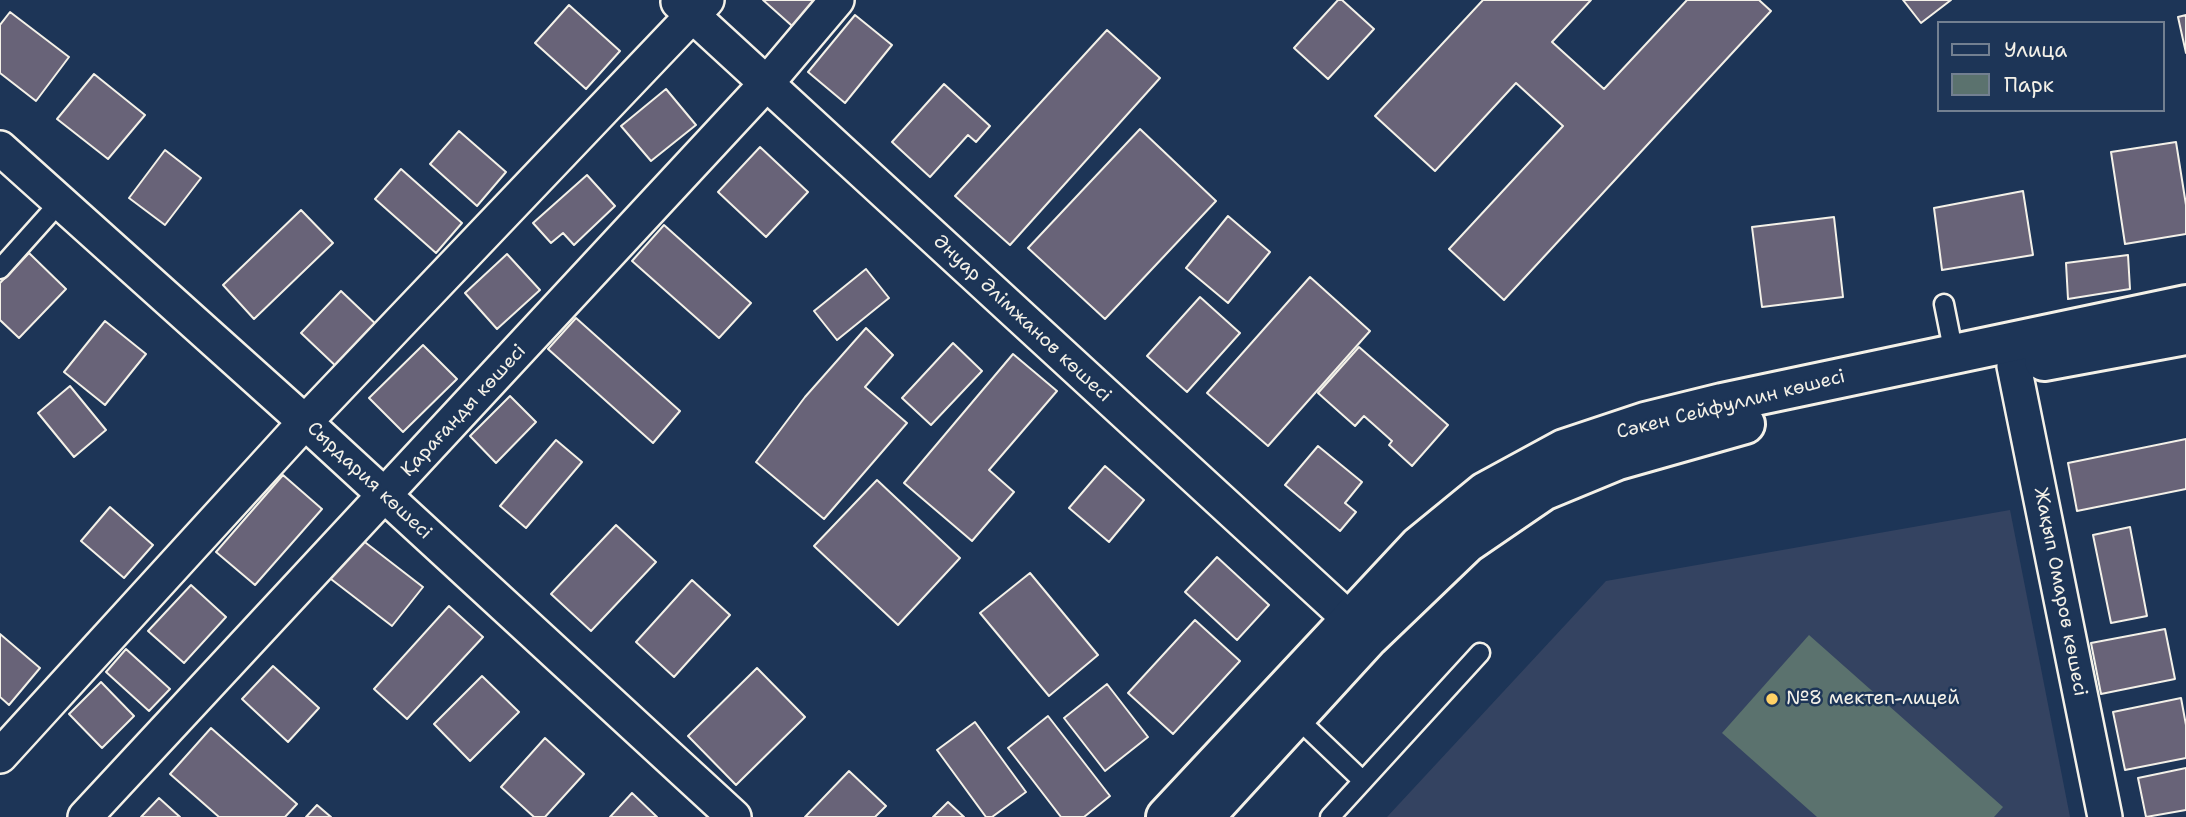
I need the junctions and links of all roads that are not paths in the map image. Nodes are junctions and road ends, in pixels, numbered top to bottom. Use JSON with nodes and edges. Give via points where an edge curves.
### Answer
{"nodes":[{"id":1,"x":837,"y":0,"type":"edge"},
{"id":2,"x":692,"y":5,"type":"edge"},
{"id":3,"x":766,"y":84,"type":"junction"},
{"id":4,"x":0,"y":149,"type":"edge"},
{"id":5,"x":60,"y":202,"type":"junction"},
{"id":6,"x":0,"y":269,"type":"edge"},
{"id":7,"x":1944,"y":304,"type":"dead end"},
{"id":8,"x":2186,"y":305,"type":"edge"},
{"id":9,"x":2186,"y":335,"type":"edge"},
{"id":10,"x":1954,"y":354,"type":"junction"},
{"id":11,"x":2014,"y":366,"type":"junction"},
{"id":12,"x":305,"y":422,"type":"junction"},
{"id":13,"x":385,"y":496,"type":"junction"},
{"id":14,"x":1359,"y":628,"type":"junction"},
{"id":15,"x":1480,"y":653,"type":"dead end"},
{"id":16,"x":1297,"y":718,"type":"junction"},
{"id":17,"x":0,"y":756,"type":"edge"},
{"id":18,"x":1363,"y":781,"type":"junction"},
{"id":19,"x":85,"y":817,"type":"edge"},
{"id":20,"x":734,"y":817,"type":"edge"},
{"id":21,"x":1166,"y":817,"type":"edge"},
{"id":22,"x":1204,"y":817,"type":"edge"},
{"id":23,"x":1330,"y":817,"type":"edge"},
{"id":24,"x":2105,"y":817,"type":"edge"}],
"edges":[{"from":1,"to":3,"type":"street","name":"Қарағанды көшесі"},
{"from":2,"to":3,"type":"street","name":"Әнуар Әлімжанов көшесі"},
{"from":2,"to":12,"type":"street"},
{"from":3,"to":13,"type":"street","name":"Қарағанды көшесі"},
{"from":3,"to":14,"type":"street","name":"Әнуар Әлімжанов көшесі"},
{"from":4,"to":5,"type":"street","name":"Сырдария көшесі"},
{"from":5,"to":6,"type":"lane"},
{"from":5,"to":12,"type":"street","name":"Сырдария көшесі"},
{"from":7,"to":10,"type":"lane"},
{"from":8,"to":10,"type":"street","name":"Сәкен Сейфуллин көшесі"},
{"from":9,"to":11,"type":"street","name":"Сәкен Сейфуллин көшесі"},
{"from":10,"to":14,"type":"street","name":"Сәкен Сейфуллин көшесі","via":[[1709,406],[1564,449],[1485,492],[1419,546]]},
{"from":11,"to":14,"type":"street","name":"Сәкен Сейфуллин көшесі","via":[[1723,429],[1618,460],[1543,491],[1467,543]]},
{"from":11,"to":24,"type":"street","name":"Жақып Омаров көшесі"},
{"from":12,"to":13,"type":"street","name":"Сырдария көшесі"},
{"from":12,"to":17,"type":"street"},
{"from":13,"to":19,"type":"street","name":"Қарағанды көшесі"},
{"from":13,"to":20,"type":"street","name":"Сырдария көшесі"},
{"from":14,"to":16,"type":"street","name":"Сәкен Сейфуллин көшесі"},
{"from":14,"to":21,"type":"street","name":"Сәкен Сейфуллин көшесі"},
{"from":15,"to":18,"type":"lane"},
{"from":16,"to":18,"type":"lane"},
{"from":16,"to":22,"type":"street","name":"Сәкен Сейфуллин көшесі"},
{"from":18,"to":23,"type":"lane"}]}
